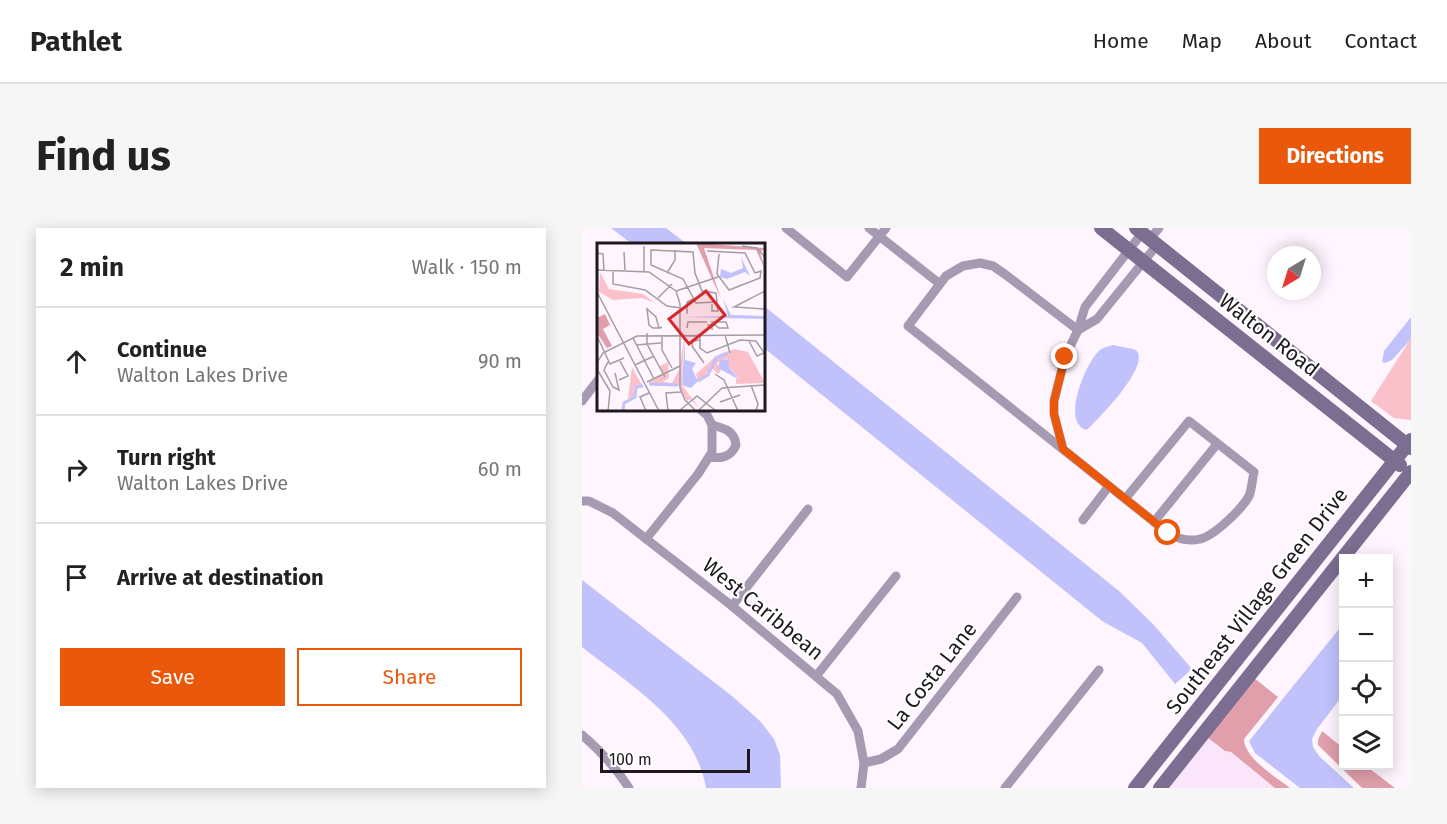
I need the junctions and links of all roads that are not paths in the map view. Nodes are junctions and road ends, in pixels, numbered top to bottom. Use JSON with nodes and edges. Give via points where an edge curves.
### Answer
{"nodes":[{"id":1,"x":786,"y":228,"type":"edge"},
{"id":2,"x":869,"y":228,"type":"edge"},
{"id":3,"x":1101,"y":228,"type":"edge"},
{"id":4,"x":883,"y":232,"type":"edge"},
{"id":5,"x":1149,"y":235,"type":"edge"},
{"id":6,"x":1129,"y":250,"type":"junction"},
{"id":7,"x":1143,"y":261,"type":"junction"},
{"id":8,"x":940,"y":284,"type":"junction"},
{"id":9,"x":1078,"y":330,"type":"junction"},
{"id":10,"x":597,"y":381,"type":"edge"},
{"id":11,"x":582,"y":401,"type":"edge"},
{"id":12,"x":702,"y":411,"type":"edge"},
{"id":13,"x":712,"y":425,"type":"junction"},
{"id":14,"x":1217,"y":444,"type":"junction"},
{"id":15,"x":1410,"y":444,"type":"edge"},
{"id":16,"x":1063,"y":449,"type":"junction"},
{"id":17,"x":710,"y":457,"type":"junction"},
{"id":18,"x":1395,"y":460,"type":"junction"},
{"id":19,"x":1411,"y":473,"type":"edge"},
{"id":20,"x":1109,"y":486,"type":"junction"},
{"id":21,"x":1125,"y":499,"type":"junction"},
{"id":22,"x":582,"y":501,"type":"edge"},
{"id":23,"x":808,"y":509,"type":"dead end"},
{"id":24,"x":1083,"y":520,"type":"dead end"},
{"id":25,"x":1154,"y":522,"type":"junction"},
{"id":26,"x":646,"y":539,"type":"junction"},
{"id":27,"x":896,"y":576,"type":"dead end"},
{"id":28,"x":1017,"y":597,"type":"dead end"},
{"id":29,"x":732,"y":606,"type":"junction"},
{"id":30,"x":1099,"y":670,"type":"dead end"},
{"id":31,"x":817,"y":675,"type":"junction"},
{"id":32,"x":582,"y":735,"type":"edge"},
{"id":33,"x":864,"y":763,"type":"junction"},
{"id":34,"x":629,"y":788,"type":"edge"},
{"id":35,"x":861,"y":788,"type":"edge"},
{"id":36,"x":1005,"y":788,"type":"edge"},
{"id":37,"x":1135,"y":788,"type":"edge"},
{"id":38,"x":1160,"y":788,"type":"edge"}],
"edges":[{"from":1,"to":4,"type":"street","via":[[847,277]]},
{"from":2,"to":4,"type":"street"},
{"from":3,"to":6,"type":"street","name":"Walton Road"},
{"from":4,"to":8,"type":"street"},
{"from":5,"to":6,"type":"street"},
{"from":5,"to":7,"type":"street"},
{"from":5,"to":15,"type":"street","name":"Walton Road"},
{"from":6,"to":7,"type":"street","name":"Walton Road"},
{"from":6,"to":9,"type":"street","via":[[1085,307]]},
{"from":7,"to":9,"type":"street","via":[[1097,319]]},
{"from":7,"to":18,"type":"street","name":"Walton Road"},
{"from":8,"to":9,"type":"street","via":[[963,266],[993,266]]},
{"from":8,"to":16,"type":"street","via":[[908,326]]},
{"from":9,"to":16,"type":"street","via":[[1065,357],[1054,401]]},
{"from":10,"to":11,"type":"street"},
{"from":12,"to":13,"type":"street"},
{"from":13,"to":17,"type":"street"},
{"from":13,"to":17,"type":"street","via":[[729,431],[736,445],[723,458]]},
{"from":14,"to":21,"type":"street","via":[[1189,421]]},
{"from":14,"to":25,"type":"street"},
{"from":14,"to":25,"type":"street","via":[[1254,472],[1249,495],[1230,519],[1202,539],[1191,541],[1177,538]]},
{"from":15,"to":18,"type":"street","name":"Southeast Village Green Drive"},
{"from":16,"to":20,"type":"street"},
{"from":17,"to":26,"type":"street"},
{"from":18,"to":19,"type":"street","name":"Walton Road"},
{"from":18,"to":37,"type":"street","name":"Southeast Village Green Drive"},
{"from":19,"to":38,"type":"street","name":"Southeast Village Green Drive"},
{"from":20,"to":21,"type":"street"},
{"from":20,"to":24,"type":"street"},
{"from":21,"to":25,"type":"street"},
{"from":22,"to":26,"type":"street","name":"West Caribbean","via":[[613,513]]},
{"from":23,"to":29,"type":"street"},
{"from":26,"to":29,"type":"street","name":"West Caribbean"},
{"from":27,"to":31,"type":"street"},
{"from":28,"to":33,"type":"street","name":"La Costa Lane","via":[[898,748],[881,759]]},
{"from":29,"to":31,"type":"street","name":"West Caribbean"},
{"from":30,"to":36,"type":"street"},
{"from":31,"to":33,"type":"street","name":"West Caribbean","via":[[850,714],[858,731]]},
{"from":32,"to":34,"type":"street","via":[[616,768]]},
{"from":33,"to":35,"type":"street","name":"West Caribbean"}]}
